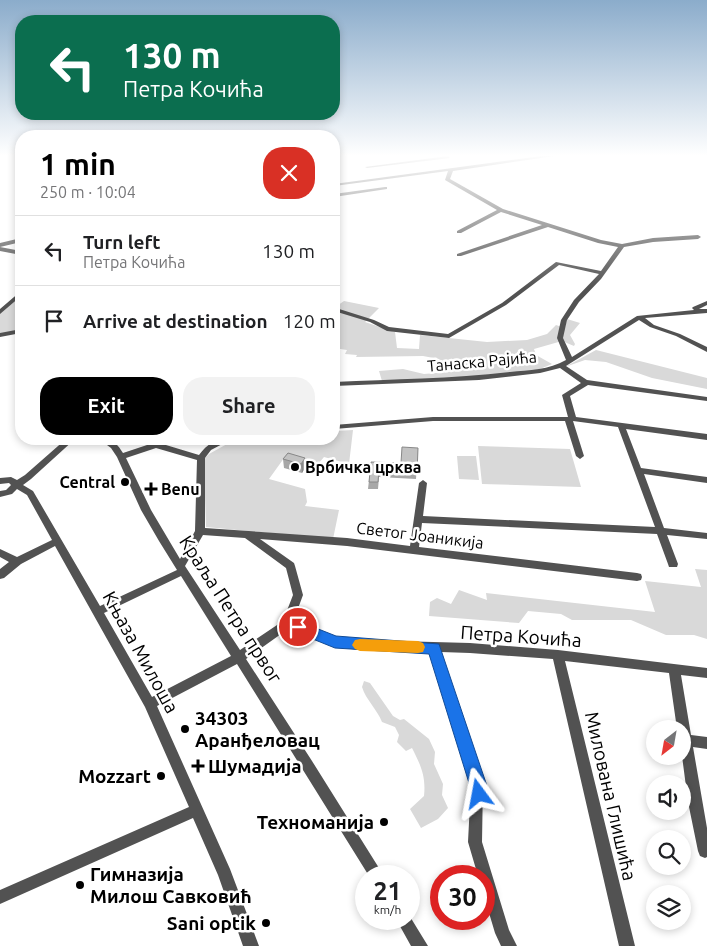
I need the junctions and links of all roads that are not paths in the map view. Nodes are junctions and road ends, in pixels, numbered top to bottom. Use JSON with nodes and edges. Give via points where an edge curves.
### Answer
{"nodes":[{"id":1,"x":482,"y":199,"type":"edge"},
{"id":2,"x":501,"y":210,"type":"junction"},
{"id":3,"x":548,"y":224,"type":"junction"},
{"id":4,"x":459,"y":232,"type":"dead end"},
{"id":5,"x":698,"y":237,"type":"dead end"},
{"id":6,"x":15,"y":242,"type":"edge"},
{"id":7,"x":622,"y":246,"type":"junction"},
{"id":8,"x":0,"y":247,"type":"edge"},
{"id":9,"x":15,"y":251,"type":"edge"},
{"id":10,"x":460,"y":256,"type":"dead end"},
{"id":11,"x":602,"y":273,"type":"junction"},
{"id":12,"x":15,"y":298,"type":"edge"},
{"id":13,"x":707,"y":303,"type":"edge"},
{"id":14,"x":340,"y":310,"type":"edge"},
{"id":15,"x":0,"y":312,"type":"edge"},
{"id":16,"x":698,"y":312,"type":"junction"},
{"id":17,"x":707,"y":312,"type":"edge"},
{"id":18,"x":639,"y":317,"type":"junction"},
{"id":19,"x":15,"y":332,"type":"edge"},
{"id":20,"x":0,"y":336,"type":"edge"},
{"id":21,"x":707,"y":350,"type":"edge"},
{"id":22,"x":570,"y":361,"type":"junction"},
{"id":23,"x":561,"y":366,"type":"junction"},
{"id":24,"x":585,"y":382,"type":"junction"},
{"id":25,"x":340,"y":384,"type":"edge"},
{"id":26,"x":707,"y":398,"type":"edge"},
{"id":27,"x":570,"y":419,"type":"junction"},
{"id":28,"x":621,"y":426,"type":"junction"},
{"id":29,"x":340,"y":427,"type":"edge"},
{"id":30,"x":707,"y":437,"type":"edge"},
{"id":31,"x":64,"y":445,"type":"edge"},
{"id":32,"x":112,"y":445,"type":"edge"},
{"id":33,"x":214,"y":445,"type":"edge"},
{"id":34,"x":580,"y":456,"type":"dead end"},
{"id":35,"x":121,"y":457,"type":"junction"},
{"id":36,"x":201,"y":458,"type":"junction"},
{"id":37,"x":638,"y":470,"type":"junction"},
{"id":38,"x":32,"y":473,"type":"junction"},
{"id":39,"x":707,"y":480,"type":"edge"},
{"id":40,"x":424,"y":483,"type":"dead end"},
{"id":41,"x":6,"y":486,"type":"edge"},
{"id":42,"x":30,"y":493,"type":"junction"},
{"id":43,"x":418,"y":519,"type":"junction"},
{"id":44,"x":200,"y":531,"type":"junction"},
{"id":45,"x":661,"y":531,"type":"junction"},
{"id":46,"x":249,"y":536,"type":"junction"},
{"id":47,"x":707,"y":536,"type":"edge"},
{"id":48,"x":57,"y":541,"type":"junction"},
{"id":49,"x":414,"y":549,"type":"junction"},
{"id":50,"x":0,"y":553,"type":"edge"},
{"id":51,"x":17,"y":561,"type":"junction"},
{"id":52,"x":673,"y":564,"type":"dead end"},
{"id":53,"x":181,"y":568,"type":"junction"},
{"id":54,"x":0,"y":575,"type":"edge"},
{"id":55,"x":636,"y":577,"type":"dead end"},
{"id":56,"x":97,"y":612,"type":"junction"},
{"id":57,"x":287,"y":624,"type":"junction"},
{"id":58,"x":434,"y":648,"type":"junction"},
{"id":59,"x":558,"y":655,"type":"junction"},
{"id":60,"x":238,"y":658,"type":"junction"},
{"id":61,"x":674,"y":668,"type":"junction"},
{"id":62,"x":707,"y":673,"type":"edge"},
{"id":63,"x":150,"y":704,"type":"junction"},
{"id":64,"x":682,"y":720,"type":"edge"},
{"id":65,"x":691,"y":741,"type":"edge"},
{"id":66,"x":707,"y":743,"type":"edge"},
{"id":67,"x":690,"y":765,"type":"edge"},
{"id":68,"x":196,"y":810,"type":"junction"},
{"id":69,"x":705,"y":851,"type":"dead end"},
{"id":70,"x":370,"y":865,"type":"edge"},
{"id":71,"x":0,"y":897,"type":"edge"},
{"id":72,"x":410,"y":930,"type":"edge"},
{"id":73,"x":251,"y":946,"type":"edge"},
{"id":74,"x":420,"y":946,"type":"edge"},
{"id":75,"x":509,"y":946,"type":"edge"},
{"id":76,"x":627,"y":946,"type":"edge"}],
"edges":[{"from":1,"to":2,"type":"street"},
{"from":2,"to":3,"type":"street"},
{"from":2,"to":4,"type":"street"},
{"from":3,"to":7,"type":"street"},
{"from":3,"to":10,"type":"street"},
{"from":5,"to":7,"type":"street"},
{"from":6,"to":8,"type":"street"},
{"from":7,"to":11,"type":"street"},
{"from":8,"to":9,"type":"street"},
{"from":11,"to":14,"type":"street","via":[[558,263],[504,304],[449,336],[387,329]]},
{"from":11,"to":22,"type":"street","via":[[576,301],[564,320],[560,338]]},
{"from":12,"to":15,"type":"street"},
{"from":13,"to":16,"type":"street","via":[[695,308]]},
{"from":16,"to":17,"type":"street","name":"Танаска Рајића"},
{"from":16,"to":18,"type":"street","name":"Танаска Рајића"},
{"from":18,"to":21,"type":"street"},
{"from":18,"to":22,"type":"street","name":"Танаска Рајића"},
{"from":19,"to":20,"type":"street"},
{"from":22,"to":23,"type":"street","name":"Танаска Рајића"},
{"from":23,"to":24,"type":"street"},
{"from":23,"to":25,"type":"street","name":"Танаска Рајића","via":[[500,377]]},
{"from":24,"to":26,"type":"street"},
{"from":24,"to":27,"type":"street","via":[[566,394]]},
{"from":27,"to":28,"type":"street"},
{"from":27,"to":29,"type":"street","via":[[434,419]]},
{"from":27,"to":34,"type":"street"},
{"from":28,"to":30,"type":"street"},
{"from":28,"to":37,"type":"street"},
{"from":31,"to":38,"type":"street"},
{"from":32,"to":35,"type":"street","name":"Краља Петра првог"},
{"from":33,"to":36,"type":"street"},
{"from":35,"to":36,"type":"street","via":[[156,445]]},
{"from":35,"to":53,"type":"street","name":"Краља Петра првог","via":[[146,510]]},
{"from":36,"to":44,"type":"street"},
{"from":37,"to":39,"type":"street"},
{"from":37,"to":45,"type":"street"},
{"from":38,"to":41,"type":"street"},
{"from":38,"to":42,"type":"street"},
{"from":40,"to":43,"type":"street"},
{"from":41,"to":42,"type":"street"},
{"from":42,"to":48,"type":"street","name":"Књаза Милоша"},
{"from":43,"to":45,"type":"street"},
{"from":43,"to":49,"type":"street"},
{"from":44,"to":46,"type":"street","name":"Светог Јоаникија"},
{"from":44,"to":53,"type":"street"},
{"from":45,"to":47,"type":"street"},
{"from":45,"to":52,"type":"street"},
{"from":46,"to":49,"type":"street","name":"Светог Јоаникија"},
{"from":46,"to":57,"type":"street","via":[[290,566],[298,595]]},
{"from":48,"to":51,"type":"street"},
{"from":48,"to":56,"type":"street","name":"Књаза Милоша"},
{"from":49,"to":55,"type":"street","name":"Светог Јоаникија"},
{"from":50,"to":51,"type":"street"},
{"from":51,"to":54,"type":"street"},
{"from":53,"to":56,"type":"street"},
{"from":53,"to":60,"type":"street","name":"Краља Петра првог"},
{"from":56,"to":63,"type":"street","name":"Књаза Милоша"},
{"from":57,"to":58,"type":"street","name":"Петра Кочића","via":[[335,642]]},
{"from":57,"to":60,"type":"street"},
{"from":58,"to":59,"type":"street","name":"Петра Кочића"},
{"from":58,"to":75,"type":"street","via":[[477,783],[475,842],[502,933]]},
{"from":59,"to":61,"type":"street","name":"Петра Кочића"},
{"from":59,"to":76,"type":"street","name":"Милована Глишића"},
{"from":60,"to":63,"type":"street"},
{"from":60,"to":70,"type":"street","name":"Краља Петра првог"},
{"from":61,"to":62,"type":"street"},
{"from":61,"to":64,"type":"street"},
{"from":63,"to":68,"type":"street","name":"Књаза Милоша"},
{"from":65,"to":66,"type":"street"},
{"from":67,"to":69,"type":"street"},
{"from":68,"to":71,"type":"street"},
{"from":68,"to":73,"type":"street","name":"Књаза Милоша","via":[[229,883]]},
{"from":72,"to":74,"type":"street"}]}
